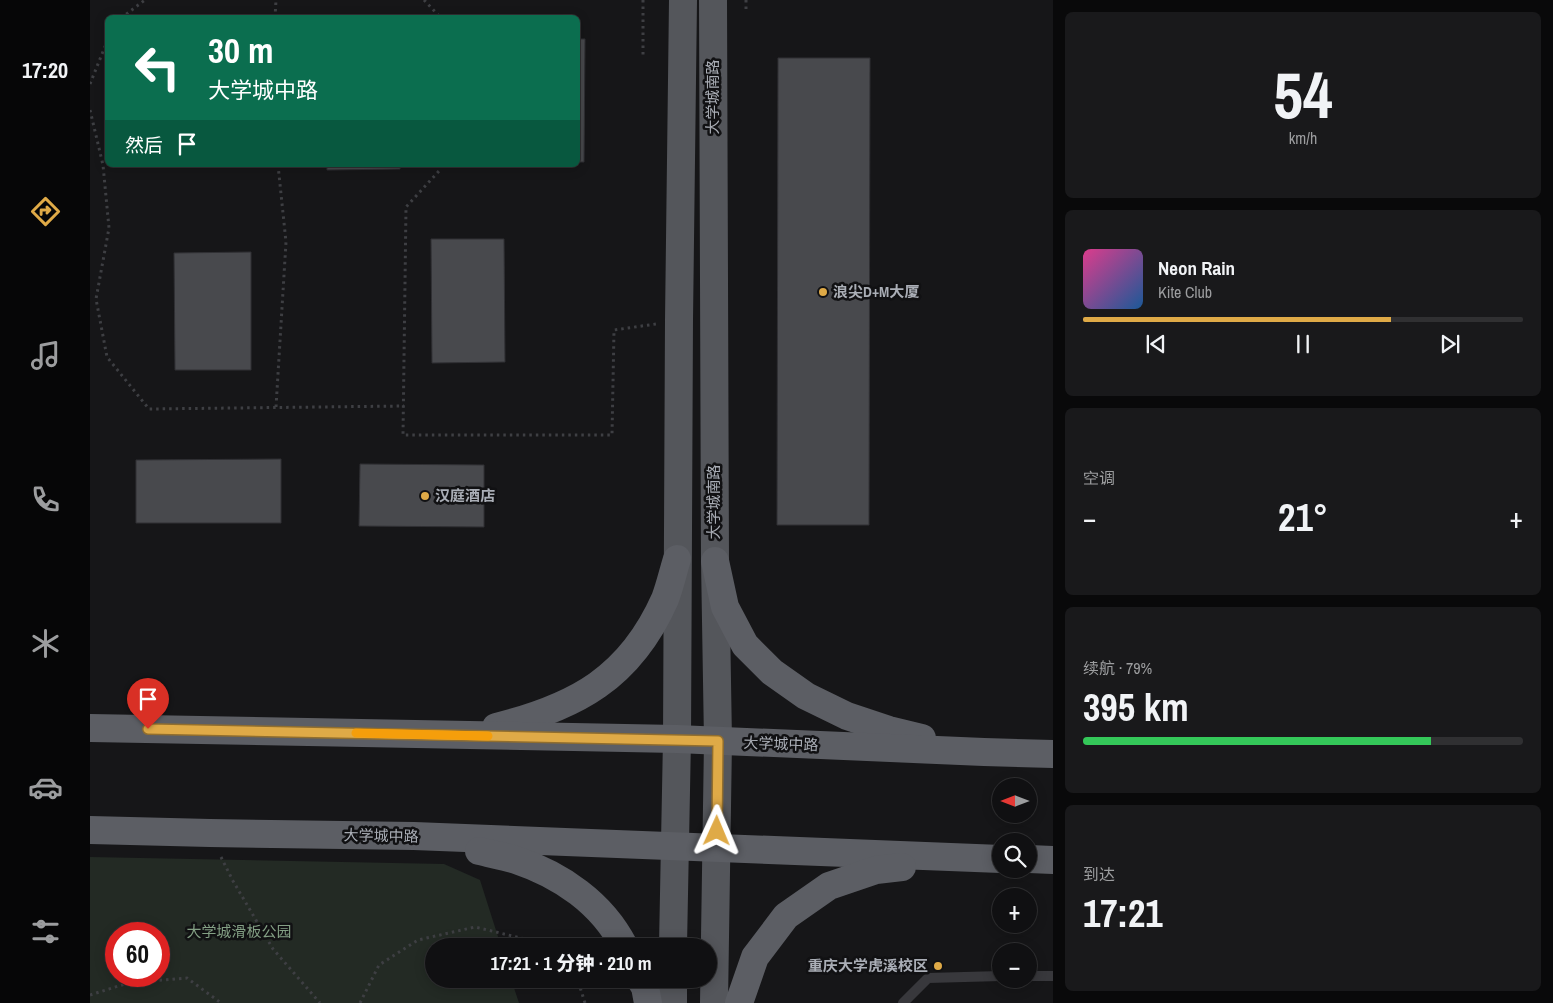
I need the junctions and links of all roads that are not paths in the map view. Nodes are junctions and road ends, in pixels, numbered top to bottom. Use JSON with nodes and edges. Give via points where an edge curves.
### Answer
{"nodes":[{"id":1,"x":683,"y":0,"type":"edge"},
{"id":2,"x":713,"y":0,"type":"edge"},
{"id":3,"x":677,"y":559,"type":"junction"},
{"id":4,"x":714,"y":561,"type":"junction"},
{"id":5,"x":90,"y":728,"type":"edge"},
{"id":6,"x":461,"y":735,"type":"junction"},
{"id":7,"x":677,"y":739,"type":"junction"},
{"id":8,"x":718,"y":741,"type":"junction"},
{"id":9,"x":984,"y":752,"type":"junction"},
{"id":10,"x":1053,"y":754,"type":"edge"},
{"id":11,"x":90,"y":830,"type":"edge"},
{"id":12,"x":414,"y":836,"type":"junction"},
{"id":13,"x":674,"y":847,"type":"junction"},
{"id":14,"x":717,"y":848,"type":"junction"},
{"id":15,"x":992,"y":858,"type":"edge"},
{"id":16,"x":1037,"y":859,"type":"edge"},
{"id":17,"x":1053,"y":860,"type":"edge"},
{"id":18,"x":618,"y":938,"type":"edge"},
{"id":19,"x":673,"y":938,"type":"edge"},
{"id":20,"x":992,"y":976,"type":"edge"},
{"id":21,"x":1037,"y":976,"type":"edge"},
{"id":22,"x":1053,"y":976,"type":"edge"},
{"id":23,"x":644,"y":988,"type":"edge"},
{"id":24,"x":673,"y":988,"type":"edge"},
{"id":25,"x":648,"y":1003,"type":"edge"},
{"id":26,"x":672,"y":1003,"type":"edge"},
{"id":27,"x":714,"y":1003,"type":"edge"},
{"id":28,"x":739,"y":1003,"type":"edge"},
{"id":29,"x":904,"y":1003,"type":"edge"}],
"edges":[{"from":1,"to":3,"type":"main road","name":"大学城南路"},
{"from":2,"to":4,"type":"main road","name":"大学城南路"},
{"from":3,"to":6,"type":"highway","via":[[665,598],[646,634],[623,664],[596,687],[564,706],[531,718]]},
{"from":3,"to":7,"type":"main road","name":"大学城南路"},
{"from":4,"to":8,"type":"main road","name":"大学城南路"},
{"from":4,"to":9,"type":"highway","via":[[725,607],[744,645],[772,672],[806,696],[847,716],[889,730]]},
{"from":5,"to":6,"type":"highway","name":"大学城中路"},
{"from":6,"to":7,"type":"highway","name":"大学城中路"},
{"from":7,"to":8,"type":"highway","name":"大学城中路"},
{"from":7,"to":13,"type":"main road","name":"大学城南路"},
{"from":8,"to":9,"type":"highway","name":"大学城中路"},
{"from":8,"to":14,"type":"main road","name":"大学城南路"},
{"from":9,"to":10,"type":"highway","name":"大学城中路"},
{"from":11,"to":12,"type":"highway","name":"大学城中路"},
{"from":12,"to":13,"type":"highway","name":"大学城中路"},
{"from":12,"to":18,"type":"highway","via":[[516,860],[554,876],[594,904]]},
{"from":13,"to":14,"type":"highway","name":"大学城中路"},
{"from":13,"to":19,"type":"main road","name":"大学城南路"},
{"from":14,"to":15,"type":"highway","name":"大学城中路"},
{"from":14,"to":27,"type":"main road","name":"大学城南路"},
{"from":15,"to":28,"type":"highway","via":[[876,870],[829,886],[786,916],[755,957]]},
{"from":16,"to":17,"type":"highway"},
{"from":20,"to":29,"type":"lane","via":[[928,978]]},
{"from":21,"to":22,"type":"lane"},
{"from":23,"to":25,"type":"highway"},
{"from":24,"to":26,"type":"main road"}]}
